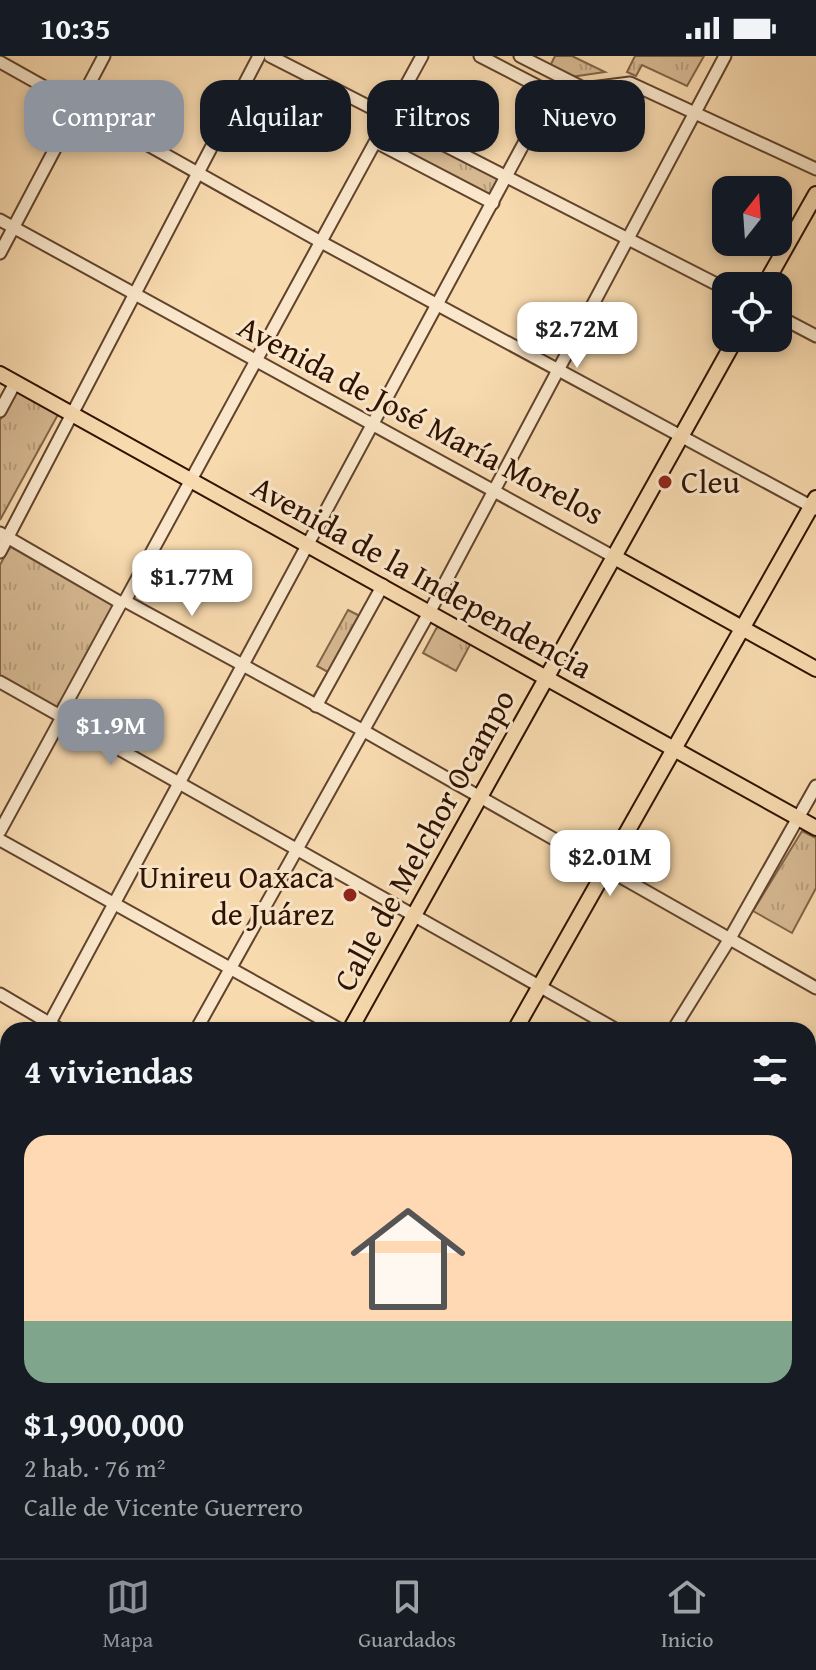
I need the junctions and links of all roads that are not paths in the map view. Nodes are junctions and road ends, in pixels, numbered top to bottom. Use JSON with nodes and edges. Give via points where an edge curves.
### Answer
{"nodes":[{"id":1,"x":104,"y":56,"type":"edge"},
{"id":2,"x":259,"y":56,"type":"edge"},
{"id":3,"x":270,"y":56,"type":"edge"},
{"id":4,"x":422,"y":56,"type":"edge"},
{"id":5,"x":480,"y":56,"type":"edge"},
{"id":6,"x":520,"y":56,"type":"edge"},
{"id":7,"x":725,"y":56,"type":"edge"},
{"id":8,"x":0,"y":62,"type":"edge"},
{"id":9,"x":32,"y":80,"type":"edge"},
{"id":10,"x":92,"y":80,"type":"edge"},
{"id":11,"x":410,"y":80,"type":"edge"},
{"id":12,"x":526,"y":80,"type":"edge"},
{"id":13,"x":568,"y":80,"type":"edge"},
{"id":14,"x":645,"y":89,"type":"edge"},
{"id":15,"x":367,"y":104,"type":"edge"},
{"id":16,"x":697,"y":112,"type":"junction"},
{"id":17,"x":54,"y":152,"type":"edge"},
{"id":18,"x":161,"y":152,"type":"edge"},
{"id":19,"x":370,"y":152,"type":"edge"},
{"id":20,"x":395,"y":152,"type":"edge"},
{"id":21,"x":461,"y":152,"type":"edge"},
{"id":22,"x":520,"y":152,"type":"edge"},
{"id":23,"x":816,"y":169,"type":"edge"},
{"id":24,"x":197,"y":172,"type":"junction"},
{"id":25,"x":507,"y":176,"type":"junction"},
{"id":26,"x":816,"y":194,"type":"edge"},
{"id":27,"x":493,"y":203,"type":"junction"},
{"id":28,"x":0,"y":220,"type":"edge"},
{"id":29,"x":14,"y":228,"type":"junction"},
{"id":30,"x":629,"y":240,"type":"junction"},
{"id":31,"x":321,"y":242,"type":"junction"},
{"id":32,"x":0,"y":253,"type":"edge"},
{"id":33,"x":772,"y":272,"type":"edge"},
{"id":34,"x":712,"y":282,"type":"edge"},
{"id":35,"x":132,"y":295,"type":"junction"},
{"id":36,"x":437,"y":305,"type":"junction"},
{"id":37,"x":792,"y":323,"type":"edge"},
{"id":38,"x":816,"y":336,"type":"edge"},
{"id":39,"x":728,"y":352,"type":"edge"},
{"id":40,"x":255,"y":361,"type":"junction"},
{"id":41,"x":558,"y":368,"type":"junction"},
{"id":42,"x":0,"y":374,"type":"edge"},
{"id":43,"x":15,"y":383,"type":"junction"},
{"id":44,"x":0,"y":411,"type":"edge"},
{"id":45,"x":72,"y":414,"type":"junction"},
{"id":46,"x":373,"y":426,"type":"junction"},
{"id":47,"x":682,"y":438,"type":"junction"},
{"id":48,"x":189,"y":479,"type":"junction"},
{"id":49,"x":492,"y":492,"type":"junction"},
{"id":50,"x":814,"y":505,"type":"edge"},
{"id":51,"x":4,"y":535,"type":"edge"},
{"id":52,"x":307,"y":543,"type":"junction"},
{"id":53,"x":0,"y":552,"type":"edge"},
{"id":54,"x":616,"y":558,"type":"junction"},
{"id":55,"x":383,"y":586,"type":"junction"},
{"id":56,"x":123,"y":602,"type":"junction"},
{"id":57,"x":429,"y":612,"type":"junction"},
{"id":58,"x":742,"y":628,"type":"junction"},
{"id":59,"x":242,"y":665,"type":"junction"},
{"id":60,"x":816,"y":669,"type":"edge"},
{"id":61,"x":546,"y":677,"type":"junction"},
{"id":62,"x":0,"y":682,"type":"edge"},
{"id":63,"x":316,"y":706,"type":"junction"},
{"id":64,"x":60,"y":717,"type":"junction"},
{"id":65,"x":364,"y":731,"type":"junction"},
{"id":66,"x":672,"y":748,"type":"junction"},
{"id":67,"x":177,"y":785,"type":"junction"},
{"id":68,"x":816,"y":786,"type":"edge"},
{"id":69,"x":482,"y":799,"type":"junction"},
{"id":70,"x":799,"y":818,"type":"junction"},
{"id":71,"x":816,"y":828,"type":"edge"},
{"id":72,"x":0,"y":831,"type":"edge"},
{"id":73,"x":0,"y":840,"type":"edge"},
{"id":74,"x":297,"y":850,"type":"junction"},
{"id":75,"x":604,"y":868,"type":"junction"},
{"id":76,"x":113,"y":903,"type":"junction"},
{"id":77,"x":414,"y":916,"type":"junction"},
{"id":78,"x":729,"y":940,"type":"junction"},
{"id":79,"x":231,"y":970,"type":"junction"},
{"id":80,"x":540,"y":987,"type":"junction"},
{"id":81,"x":816,"y":988,"type":"edge"},
{"id":82,"x":0,"y":994,"type":"edge"},
{"id":83,"x":41,"y":1022,"type":"edge"},
{"id":84,"x":51,"y":1022,"type":"edge"},
{"id":85,"x":201,"y":1022,"type":"edge"},
{"id":86,"x":326,"y":1022,"type":"edge"},
{"id":87,"x":354,"y":1022,"type":"edge"},
{"id":88,"x":520,"y":1022,"type":"edge"},
{"id":89,"x":603,"y":1022,"type":"edge"},
{"id":90,"x":678,"y":1022,"type":"edge"}],
"edges":[{"from":1,"to":10,"type":"street"},
{"from":2,"to":24,"type":"street"},
{"from":3,"to":15,"type":"street"},
{"from":4,"to":11,"type":"street"},
{"from":5,"to":12,"type":"street"},
{"from":6,"to":13,"type":"street"},
{"from":7,"to":16,"type":"street"},
{"from":8,"to":9,"type":"street"},
{"from":14,"to":16,"type":"street"},
{"from":16,"to":23,"type":"street"},
{"from":16,"to":30,"type":"street"},
{"from":17,"to":29,"type":"street"},
{"from":18,"to":24,"type":"street"},
{"from":19,"to":31,"type":"street"},
{"from":20,"to":27,"type":"street"},
{"from":21,"to":25,"type":"street"},
{"from":22,"to":25,"type":"street"},
{"from":24,"to":31,"type":"street"},
{"from":24,"to":35,"type":"street"},
{"from":25,"to":27,"type":"street"},
{"from":25,"to":30,"type":"street"},
{"from":26,"to":33,"type":"main road"},
{"from":27,"to":36,"type":"street"},
{"from":28,"to":29,"type":"street","name":"Avenida de José María Morelos"},
{"from":29,"to":32,"type":"street"},
{"from":29,"to":35,"type":"street","name":"Avenida de José María Morelos"},
{"from":30,"to":34,"type":"street"},
{"from":30,"to":41,"type":"street"},
{"from":31,"to":36,"type":"street"},
{"from":31,"to":40,"type":"street"},
{"from":35,"to":40,"type":"street","name":"Avenida de José María Morelos"},
{"from":35,"to":45,"type":"street"},
{"from":36,"to":41,"type":"street"},
{"from":36,"to":46,"type":"street"},
{"from":37,"to":38,"type":"street"},
{"from":39,"to":47,"type":"main road","name":"Calle de Melchor Ocampo"},
{"from":40,"to":46,"type":"street","name":"Avenida de José María Morelos"},
{"from":40,"to":48,"type":"street"},
{"from":41,"to":47,"type":"street"},
{"from":41,"to":49,"type":"street"},
{"from":42,"to":43,"type":"main road","name":"Avenida de la Independencia"},
{"from":43,"to":44,"type":"street"},
{"from":43,"to":45,"type":"main road","name":"Avenida de la Independencia"},
{"from":45,"to":48,"type":"main road","name":"Avenida de la Independencia"},
{"from":45,"to":51,"type":"street"},
{"from":46,"to":49,"type":"street","name":"Avenida de José María Morelos"},
{"from":46,"to":52,"type":"street"},
{"from":47,"to":50,"type":"street"},
{"from":47,"to":54,"type":"main road","name":"Calle de Melchor Ocampo"},
{"from":48,"to":52,"type":"main road","name":"Avenida de la Independencia"},
{"from":48,"to":56,"type":"street"},
{"from":49,"to":54,"type":"street","name":"Avenida de José María Morelos"},
{"from":49,"to":57,"type":"street"},
{"from":50,"to":58,"type":"main road"},
{"from":51,"to":53,"type":"street"},
{"from":51,"to":56,"type":"street"},
{"from":52,"to":55,"type":"main road","name":"Avenida de la Independencia"},
{"from":52,"to":59,"type":"street"},
{"from":54,"to":58,"type":"main road","name":"Avenida de José María Morelos"},
{"from":54,"to":61,"type":"main road","name":"Calle de Melchor Ocampo"},
{"from":55,"to":57,"type":"main road","name":"Avenida de la Independencia"},
{"from":55,"to":63,"type":"street"},
{"from":56,"to":59,"type":"street"},
{"from":56,"to":64,"type":"street"},
{"from":57,"to":61,"type":"main road","name":"Avenida de la Independencia"},
{"from":57,"to":65,"type":"street"},
{"from":58,"to":60,"type":"main road","name":"Avenida de José María Morelos"},
{"from":58,"to":66,"type":"main road"},
{"from":59,"to":63,"type":"street"},
{"from":59,"to":67,"type":"street"},
{"from":61,"to":66,"type":"main road","name":"Avenida de la Independencia"},
{"from":61,"to":69,"type":"main road","name":"Calle de Melchor Ocampo"},
{"from":62,"to":64,"type":"street"},
{"from":63,"to":65,"type":"street"},
{"from":64,"to":67,"type":"street"},
{"from":64,"to":72,"type":"street"},
{"from":65,"to":69,"type":"street"},
{"from":65,"to":74,"type":"street"},
{"from":66,"to":70,"type":"main road","name":"Avenida de la Independencia"},
{"from":66,"to":75,"type":"main road"},
{"from":67,"to":74,"type":"street"},
{"from":67,"to":76,"type":"street"},
{"from":68,"to":70,"type":"street"},
{"from":69,"to":75,"type":"street"},
{"from":69,"to":77,"type":"main road","name":"Calle de Melchor Ocampo"},
{"from":70,"to":71,"type":"main road","name":"Avenida de la Independencia"},
{"from":70,"to":78,"type":"street"},
{"from":73,"to":76,"type":"street"},
{"from":74,"to":77,"type":"street"},
{"from":74,"to":79,"type":"street"},
{"from":75,"to":78,"type":"street"},
{"from":75,"to":80,"type":"main road"},
{"from":76,"to":79,"type":"street"},
{"from":76,"to":84,"type":"street"},
{"from":77,"to":80,"type":"street"},
{"from":77,"to":87,"type":"main road","name":"Calle de Melchor Ocampo"},
{"from":78,"to":81,"type":"street"},
{"from":78,"to":90,"type":"street"},
{"from":79,"to":85,"type":"street"},
{"from":79,"to":86,"type":"street"},
{"from":80,"to":88,"type":"main road"},
{"from":80,"to":89,"type":"street"},
{"from":82,"to":83,"type":"street"}]}
